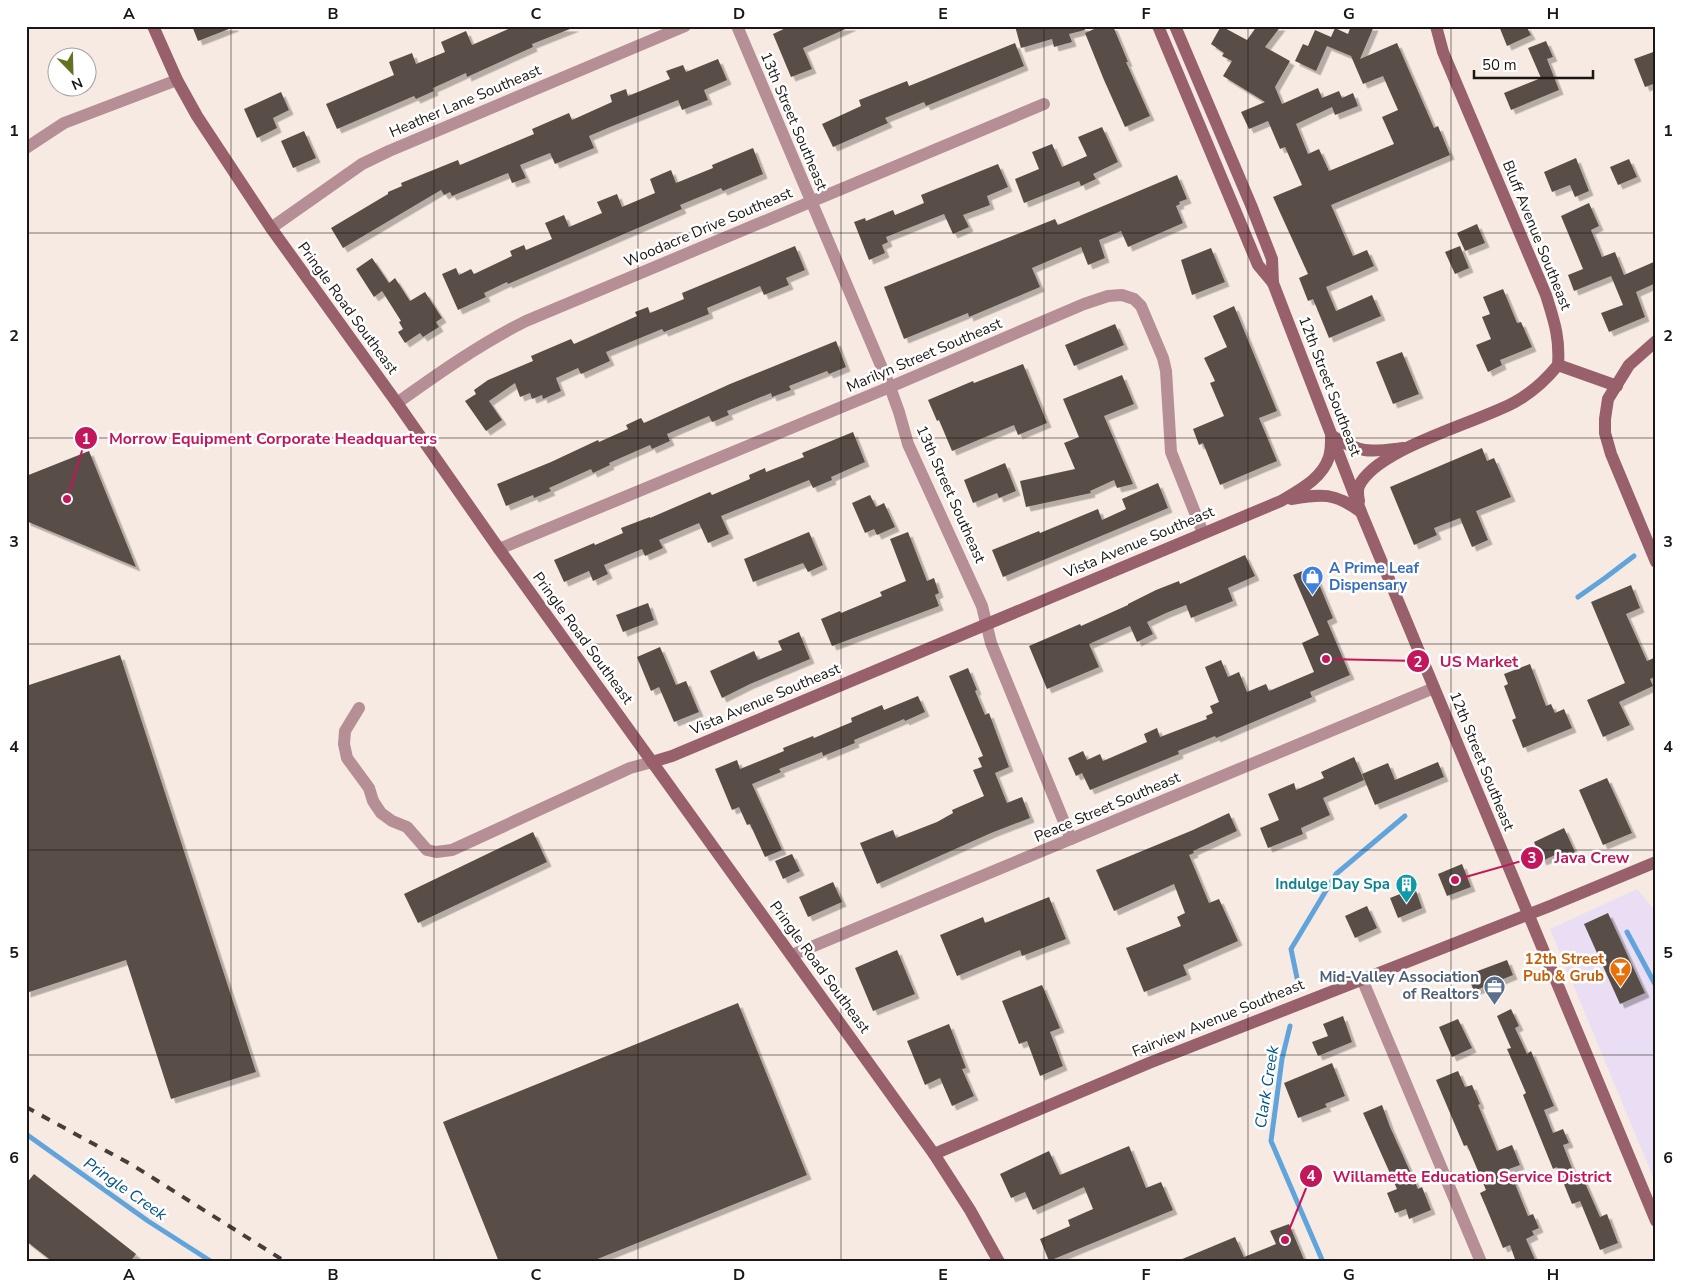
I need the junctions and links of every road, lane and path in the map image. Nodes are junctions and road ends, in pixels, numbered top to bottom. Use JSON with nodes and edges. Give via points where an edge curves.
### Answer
{"nodes":[{"id":1,"x":153,"y":26,"type":"edge"},
{"id":2,"x":684,"y":26,"type":"edge"},
{"id":3,"x":737,"y":26,"type":"edge"},
{"id":4,"x":1158,"y":26,"type":"edge"},
{"id":5,"x":1175,"y":26,"type":"edge"},
{"id":6,"x":1436,"y":26,"type":"edge"},
{"id":7,"x":177,"y":80,"type":"junction"},
{"id":8,"x":1044,"y":104,"type":"dead end"},
{"id":9,"x":26,"y":148,"type":"edge"},
{"id":10,"x":810,"y":202,"type":"junction"},
{"id":11,"x":271,"y":228,"type":"junction"},
{"id":12,"x":1273,"y":283,"type":"junction"},
{"id":13,"x":1656,"y":341,"type":"edge"},
{"id":14,"x":1558,"y":365,"type":"junction"},
{"id":15,"x":1616,"y":386,"type":"junction"},
{"id":16,"x":890,"y":387,"type":"junction"},
{"id":17,"x":397,"y":403,"type":"junction"},
{"id":18,"x":1332,"y":436,"type":"junction"},
{"id":19,"x":1408,"y":447,"type":"junction"},
{"id":20,"x":1281,"y":501,"type":"junction"},
{"id":21,"x":1360,"y":508,"type":"junction"},
{"id":22,"x":1203,"y":533,"type":"junction"},
{"id":23,"x":499,"y":549,"type":"junction"},
{"id":24,"x":1656,"y":562,"type":"edge"},
{"id":25,"x":986,"y":624,"type":"junction"},
{"id":26,"x":1434,"y":688,"type":"junction"},
{"id":27,"x":359,"y":708,"type":"dead end"},
{"id":28,"x":652,"y":762,"type":"junction"},
{"id":29,"x":1071,"y":839,"type":"junction"},
{"id":30,"x":1656,"y":862,"type":"edge"},
{"id":31,"x":1528,"y":914,"type":"junction"},
{"id":32,"x":792,"y":956,"type":"junction"},
{"id":33,"x":1362,"y":979,"type":"junction"},
{"id":34,"x":934,"y":1154,"type":"junction"},
{"id":35,"x":1656,"y":1221,"type":"edge"},
{"id":36,"x":999,"y":1262,"type":"edge"},
{"id":37,"x":1481,"y":1262,"type":"edge"}],
"edges":[{"from":1,"to":7,"type":"street","name":"Pringle Road Southeast"},
{"from":2,"to":11,"type":"street","name":"Heather Lane Southeast","via":[[389,150],[362,164]]},
{"from":3,"to":10,"type":"street","name":"13th Street Southeast"},
{"from":4,"to":12,"type":"street","name":"12th Street Southeast","via":[[1258,265]]},
{"from":5,"to":12,"type":"street","name":"12th Street Southeast","via":[[1272,259]]},
{"from":6,"to":14,"type":"street","name":"Bluff Avenue Southeast","via":[[1443,52],[1546,295],[1557,330]]},
{"from":7,"to":9,"type":"street","via":[[64,123]]},
{"from":7,"to":11,"type":"street","name":"Pringle Road Southeast"},
{"from":8,"to":10,"type":"street","name":"Woodacre Drive Southeast"},
{"from":10,"to":16,"type":"street","name":"13th Street Southeast"},
{"from":10,"to":17,"type":"street","name":"Woodacre Drive Southeast","via":[[526,321],[451,364]]},
{"from":11,"to":17,"type":"street","name":"Pringle Road Southeast"},
{"from":12,"to":18,"type":"street","name":"12th Street Southeast"},
{"from":13,"to":15,"type":"street","via":[[1629,365]]},
{"from":14,"to":15,"type":"street"},
{"from":14,"to":19,"type":"street","via":[[1536,390],[1514,403]]},
{"from":15,"to":24,"type":"street","via":[[1608,399],[1606,433],[1611,454]]},
{"from":16,"to":22,"type":"street","name":"Marilyn Street Southeast","via":[[1084,304],[1108,296],[1122,295],[1134,299],[1142,306],[1163,358],[1171,452]]},
{"from":16,"to":23,"type":"street","name":"Marilyn Street Southeast"},
{"from":16,"to":25,"type":"street","name":"13th Street Southeast","via":[[908,444],[982,606]]},
{"from":17,"to":23,"type":"street","name":"Pringle Road Southeast"},
{"from":18,"to":19,"type":"street","via":[[1348,446],[1372,452]]},
{"from":18,"to":20,"type":"street","via":[[1329,456],[1319,475]]},
{"from":18,"to":21,"type":"street","name":"12th Street Southeast"},
{"from":19,"to":21,"type":"street","via":[[1368,473],[1358,488]]},
{"from":20,"to":21,"type":"street","via":[[1333,496]]},
{"from":20,"to":22,"type":"street","name":"Vista Avenue Southeast"},
{"from":21,"to":26,"type":"street","name":"12th Street Southeast"},
{"from":22,"to":25,"type":"street","name":"Vista Avenue Southeast"},
{"from":23,"to":28,"type":"street","name":"Pringle Road Southeast"},
{"from":25,"to":28,"type":"street","name":"Vista Avenue Southeast"},
{"from":25,"to":29,"type":"street","name":"13th Street Southeast"},
{"from":26,"to":29,"type":"street","name":"Peace Street Southeast"},
{"from":26,"to":31,"type":"street","name":"12th Street Southeast"},
{"from":27,"to":28,"type":"street","name":"Vista Avenue Southeast","via":[[345,732],[347,758],[382,812],[407,827],[427,850],[436,852],[452,850],[630,768]]},
{"from":28,"to":32,"type":"street","name":"Pringle Road Southeast"},
{"from":29,"to":32,"type":"street","name":"Peace Street Southeast"},
{"from":30,"to":31,"type":"street","name":"Fairview Avenue Southeast"},
{"from":31,"to":33,"type":"street","name":"Fairview Avenue Southeast"},
{"from":31,"to":35,"type":"street","name":"12th Street Southeast"},
{"from":32,"to":34,"type":"street","name":"Pringle Road Southeast"},
{"from":33,"to":34,"type":"street","name":"Fairview Avenue Southeast","via":[[1149,1062]]},
{"from":33,"to":37,"type":"street"},
{"from":34,"to":36,"type":"street","name":"Pringle Road Southeast"}]}
